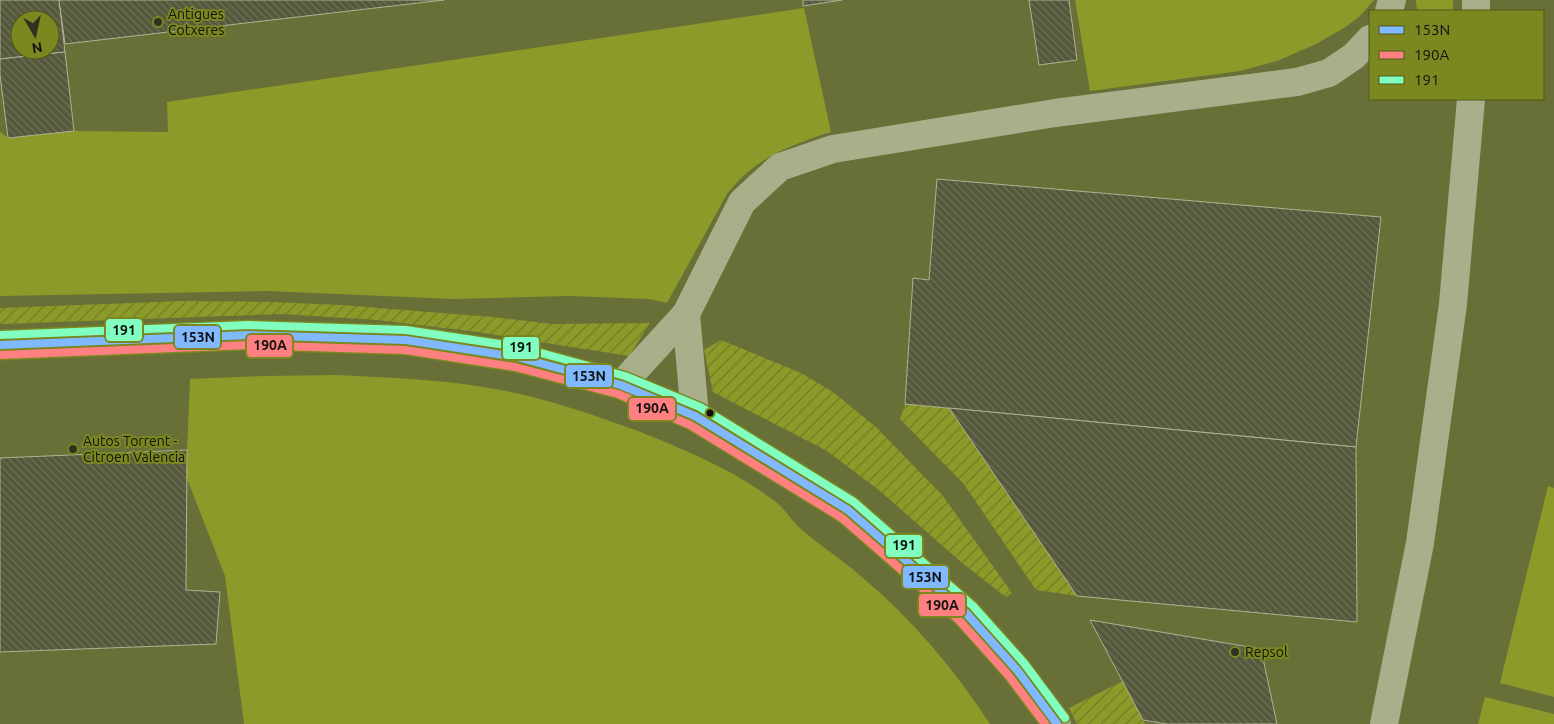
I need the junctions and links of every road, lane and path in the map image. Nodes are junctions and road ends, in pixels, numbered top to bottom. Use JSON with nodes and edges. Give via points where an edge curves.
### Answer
{"nodes":[{"id":1,"x":1369,"y":41,"type":"edge"},
{"id":2,"x":1471,"y":100,"type":"edge"},
{"id":3,"x":686,"y":314,"type":"junction"},
{"id":4,"x":0,"y":345,"type":"edge"},
{"id":5,"x":621,"y":385,"type":"junction"},
{"id":6,"x":695,"y":416,"type":"junction"},
{"id":7,"x":1017,"y":670,"type":"junction"},
{"id":8,"x":1046,"y":724,"type":"edge"},
{"id":9,"x":1057,"y":724,"type":"edge"},
{"id":10,"x":1384,"y":724,"type":"edge"}],
"edges":[{"from":1,"to":3,"type":"street","via":[[1329,73],[1297,82],[1055,113],[833,149],[780,167],[742,202]]},
{"from":2,"to":10,"type":"street","via":[[1453,304],[1420,543]]},
{"from":3,"to":5,"type":"street"},
{"from":3,"to":6,"type":"street"},
{"from":4,"to":5,"type":"street","via":[[248,335],[406,340],[517,357]]},
{"from":5,"to":6,"type":"street"},
{"from":6,"to":7,"type":"street","via":[[848,510],[966,613]]},
{"from":7,"to":8,"type":"street"},
{"from":7,"to":9,"type":"street"}]}
